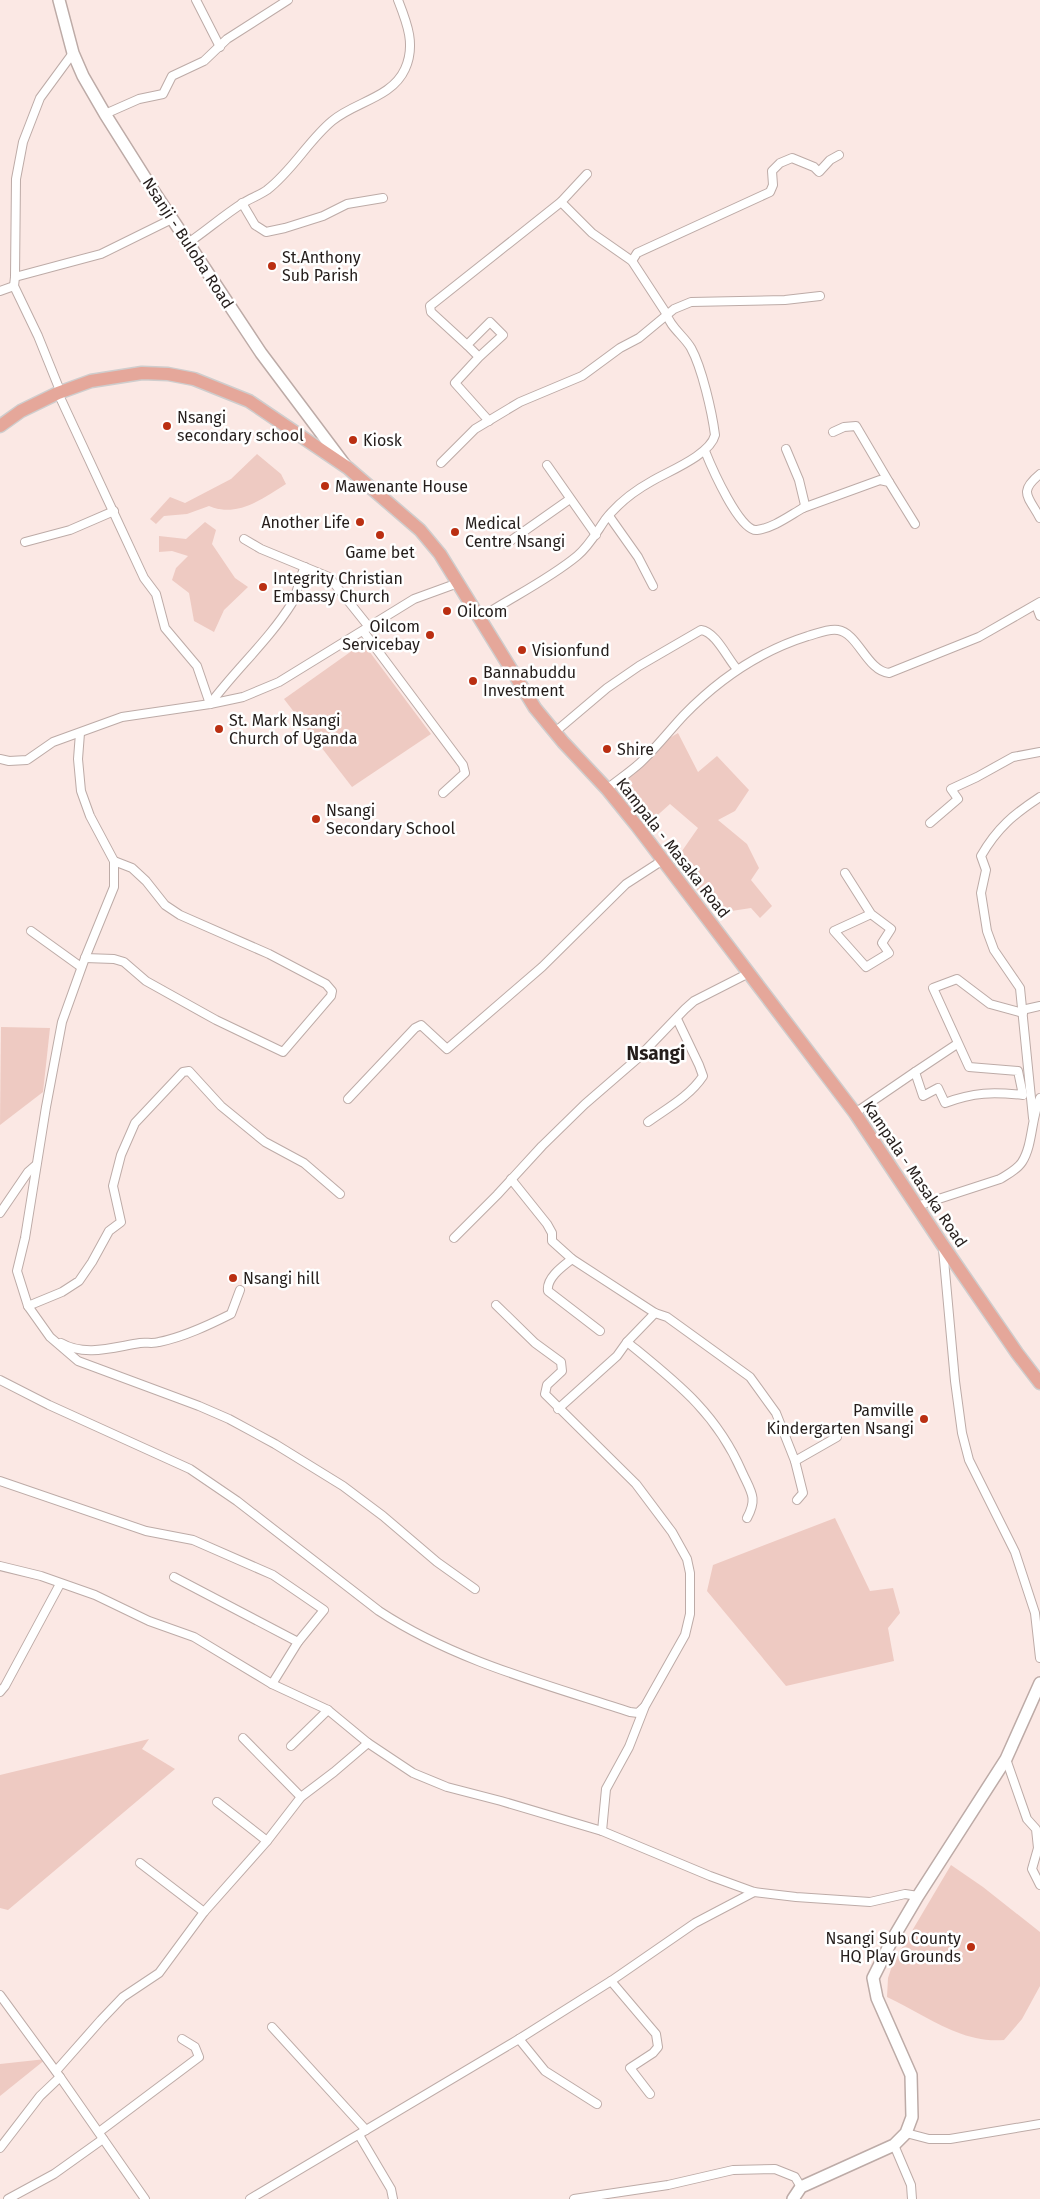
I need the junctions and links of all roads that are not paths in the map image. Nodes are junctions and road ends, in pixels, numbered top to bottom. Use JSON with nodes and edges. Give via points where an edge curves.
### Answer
{"nodes":[{"id":1,"x":59,"y":0,"type":"edge"},
{"id":2,"x":196,"y":0,"type":"edge"},
{"id":3,"x":288,"y":0,"type":"edge"},
{"id":4,"x":398,"y":0,"type":"edge"},
{"id":5,"x":220,"y":47,"type":"junction"},
{"id":6,"x":73,"y":53,"type":"junction"},
{"id":7,"x":105,"y":114,"type":"junction"},
{"id":8,"x":839,"y":155,"type":"dead end"},
{"id":9,"x":587,"y":174,"type":"dead end"},
{"id":10,"x":383,"y":198,"type":"dead end"},
{"id":11,"x":561,"y":202,"type":"junction"},
{"id":12,"x":242,"y":204,"type":"junction"},
{"id":13,"x":172,"y":219,"type":"junction"},
{"id":14,"x":188,"y":243,"type":"junction"},
{"id":15,"x":632,"y":261,"type":"junction"},
{"id":16,"x":15,"y":282,"type":"junction"},
{"id":17,"x":0,"y":291,"type":"edge"},
{"id":18,"x":820,"y":296,"type":"dead end"},
{"id":19,"x":666,"y":313,"type":"junction"},
{"id":20,"x":466,"y":345,"type":"junction"},
{"id":21,"x":478,"y":357,"type":"junction"},
{"id":22,"x":60,"y":393,"type":"junction"},
{"id":23,"x":489,"y":422,"type":"junction"},
{"id":24,"x":0,"y":426,"type":"edge"},
{"id":25,"x":833,"y":432,"type":"dead end"},
{"id":26,"x":786,"y":449,"type":"dead end"},
{"id":27,"x":705,"y":451,"type":"junction"},
{"id":28,"x":442,"y":463,"type":"dead end"},
{"id":29,"x":547,"y":465,"type":"dead end"},
{"id":30,"x":348,"y":468,"type":"junction"},
{"id":31,"x":1040,"y":474,"type":"edge"},
{"id":32,"x":889,"y":482,"type":"junction"},
{"id":33,"x":570,"y":499,"type":"junction"},
{"id":34,"x":803,"y":508,"type":"junction"},
{"id":35,"x":114,"y":511,"type":"junction"},
{"id":36,"x":609,"y":516,"type":"junction"},
{"id":37,"x":1040,"y":518,"type":"edge"},
{"id":38,"x":915,"y":524,"type":"dead end"},
{"id":39,"x":596,"y":535,"type":"junction"},
{"id":40,"x":244,"y":539,"type":"dead end"},
{"id":41,"x":25,"y":542,"type":"dead end"},
{"id":42,"x":506,"y":544,"type":"dead end"},
{"id":43,"x":305,"y":567,"type":"junction"},
{"id":44,"x":458,"y":583,"type":"junction"},
{"id":45,"x":653,"y":586,"type":"dead end"},
{"id":46,"x":1038,"y":604,"type":"edge"},
{"id":47,"x":1040,"y":616,"type":"edge"},
{"id":48,"x":480,"y":618,"type":"junction"},
{"id":49,"x":366,"y":629,"type":"junction"},
{"id":50,"x":736,"y":668,"type":"junction"},
{"id":51,"x":210,"y":704,"type":"junction"},
{"id":52,"x":555,"y":732,"type":"junction"},
{"id":53,"x":80,"y":733,"type":"junction"},
{"id":54,"x":1040,"y":752,"type":"edge"},
{"id":55,"x":0,"y":759,"type":"edge"},
{"id":56,"x":608,"y":789,"type":"junction"},
{"id":57,"x":443,"y":793,"type":"dead end"},
{"id":58,"x":1040,"y":797,"type":"edge"},
{"id":59,"x":930,"y":823,"type":"dead end"},
{"id":60,"x":663,"y":860,"type":"junction"},
{"id":61,"x":114,"y":861,"type":"junction"},
{"id":62,"x":845,"y":873,"type":"dead end"},
{"id":63,"x":870,"y":914,"type":"junction"},
{"id":64,"x":32,"y":931,"type":"dead end"},
{"id":65,"x":85,"y":958,"type":"junction"},
{"id":66,"x":81,"y":967,"type":"junction"},
{"id":67,"x":750,"y":973,"type":"junction"},
{"id":68,"x":1040,"y":1006,"type":"edge"},
{"id":69,"x":1022,"y":1012,"type":"junction"},
{"id":70,"x":677,"y":1019,"type":"junction"},
{"id":71,"x":957,"y":1044,"type":"junction"},
{"id":72,"x":915,"y":1072,"type":"junction"},
{"id":73,"x":1040,"y":1098,"type":"edge"},
{"id":74,"x":348,"y":1099,"type":"dead end"},
{"id":75,"x":855,"y":1113,"type":"junction"},
{"id":76,"x":1032,"y":1118,"type":"junction"},
{"id":77,"x":648,"y":1122,"type":"dead end"},
{"id":78,"x":36,"y":1165,"type":"junction"},
{"id":79,"x":511,"y":1179,"type":"junction"},
{"id":80,"x":340,"y":1194,"type":"dead end"},
{"id":81,"x":917,"y":1206,"type":"junction"},
{"id":82,"x":0,"y":1213,"type":"edge"},
{"id":83,"x":454,"y":1238,"type":"dead end"},
{"id":84,"x":942,"y":1244,"type":"junction"},
{"id":85,"x":572,"y":1259,"type":"junction"},
{"id":86,"x":240,"y":1290,"type":"dead end"},
{"id":87,"x":496,"y":1305,"type":"dead end"},
{"id":88,"x":28,"y":1306,"type":"junction"},
{"id":89,"x":655,"y":1313,"type":"junction"},
{"id":90,"x":600,"y":1332,"type":"dead end"},
{"id":91,"x":50,"y":1338,"type":"junction"},
{"id":92,"x":627,"y":1342,"type":"junction"},
{"id":93,"x":0,"y":1380,"type":"edge"},
{"id":94,"x":1040,"y":1383,"type":"edge"},
{"id":95,"x":558,"y":1409,"type":"junction"},
{"id":96,"x":837,"y":1437,"type":"dead end"},
{"id":97,"x":795,"y":1461,"type":"junction"},
{"id":98,"x":0,"y":1481,"type":"edge"},
{"id":99,"x":797,"y":1500,"type":"dead end"},
{"id":100,"x":747,"y":1518,"type":"dead end"},
{"id":101,"x":0,"y":1566,"type":"edge"},
{"id":102,"x":174,"y":1577,"type":"dead end"},
{"id":103,"x":60,"y":1584,"type":"junction"},
{"id":104,"x":475,"y":1589,"type":"dead end"},
{"id":105,"x":298,"y":1642,"type":"junction"},
{"id":106,"x":1040,"y":1658,"type":"edge"},
{"id":107,"x":272,"y":1684,"type":"junction"},
{"id":108,"x":1040,"y":1684,"type":"edge"},
{"id":109,"x":0,"y":1692,"type":"edge"},
{"id":110,"x":645,"y":1706,"type":"junction"},
{"id":111,"x":328,"y":1710,"type":"junction"},
{"id":112,"x":243,"y":1738,"type":"dead end"},
{"id":113,"x":368,"y":1743,"type":"junction"},
{"id":114,"x":291,"y":1746,"type":"dead end"},
{"id":115,"x":1006,"y":1758,"type":"junction"},
{"id":116,"x":301,"y":1796,"type":"junction"},
{"id":117,"x":217,"y":1802,"type":"dead end"},
{"id":118,"x":602,"y":1831,"type":"junction"},
{"id":119,"x":267,"y":1841,"type":"junction"},
{"id":120,"x":140,"y":1863,"type":"dead end"},
{"id":121,"x":1040,"y":1885,"type":"edge"},
{"id":122,"x":754,"y":1892,"type":"junction"},
{"id":123,"x":918,"y":1896,"type":"junction"},
{"id":124,"x":204,"y":1912,"type":"junction"},
{"id":125,"x":611,"y":1981,"type":"junction"},
{"id":126,"x":0,"y":1995,"type":"edge"},
{"id":127,"x":272,"y":2028,"type":"dead end"},
{"id":128,"x":182,"y":2039,"type":"dead end"},
{"id":129,"x":519,"y":2039,"type":"junction"},
{"id":130,"x":58,"y":2074,"type":"junction"},
{"id":131,"x":650,"y":2094,"type":"dead end"},
{"id":132,"x":597,"y":2104,"type":"dead end"},
{"id":133,"x":1040,"y":2124,"type":"edge"},
{"id":134,"x":366,"y":2130,"type":"junction"},
{"id":135,"x":906,"y":2133,"type":"junction"},
{"id":136,"x":359,"y":2135,"type":"junction"},
{"id":137,"x":101,"y":2136,"type":"junction"},
{"id":138,"x":894,"y":2145,"type":"junction"},
{"id":139,"x":0,"y":2148,"type":"edge"},
{"id":140,"x":801,"y":2187,"type":"junction"},
{"id":141,"x":595,"y":2197,"type":"edge"},
{"id":142,"x":8,"y":2199,"type":"edge"},
{"id":143,"x":145,"y":2199,"type":"edge"},
{"id":144,"x":250,"y":2199,"type":"edge"},
{"id":145,"x":393,"y":2199,"type":"edge"},
{"id":146,"x":574,"y":2199,"type":"edge"},
{"id":147,"x":793,"y":2199,"type":"edge"},
{"id":148,"x":912,"y":2199,"type":"edge"}],
"edges":[{"from":1,"to":6,"type":"street","name":"Nsanji - Buloba Road"},
{"from":2,"to":5,"type":"street"},
{"from":3,"to":5,"type":"street","via":[[239,30]]},
{"from":4,"to":12,"type":"street","via":[[411,37],[409,61],[398,81],[373,99],[332,120],[296,163],[266,190]]},
{"from":5,"to":7,"type":"street","via":[[204,61],[172,76],[163,94]]},
{"from":6,"to":7,"type":"street","name":"Nsanji - Buloba Road"},
{"from":6,"to":16,"type":"street","via":[[40,98],[24,142],[16,179]]},
{"from":7,"to":13,"type":"street","name":"Nsanji - Buloba Road"},
{"from":8,"to":15,"type":"street","via":[[819,172],[814,166],[792,158],[780,163],[772,171],[770,192],[637,253]]},
{"from":9,"to":11,"type":"street"},
{"from":10,"to":12,"type":"street","via":[[347,204],[323,216],[266,232],[255,225]]},
{"from":11,"to":15,"type":"street","via":[[592,233]]},
{"from":11,"to":20,"type":"street","via":[[430,306],[431,312]]},
{"from":12,"to":14,"type":"street"},
{"from":13,"to":14,"type":"street","name":"Nsanji - Buloba Road"},
{"from":13,"to":16,"type":"street","via":[[101,254]]},
{"from":14,"to":30,"type":"street","name":"Nsanji - Buloba Road","via":[[260,353]]},
{"from":15,"to":19,"type":"street"},
{"from":16,"to":17,"type":"street"},
{"from":16,"to":22,"type":"street"},
{"from":18,"to":19,"type":"street","via":[[691,302]]},
{"from":19,"to":23,"type":"street","via":[[639,338],[582,376],[520,402]]},
{"from":19,"to":27,"type":"street","via":[[691,348],[701,378],[715,435]]},
{"from":20,"to":21,"type":"street"},
{"from":20,"to":21,"type":"street","via":[[490,322],[503,335]]},
{"from":21,"to":23,"type":"street","via":[[455,383]]},
{"from":22,"to":24,"type":"main road","name":"Kampala - Masaka Road","via":[[21,411]]},
{"from":22,"to":30,"type":"main road","name":"Kampala - Masaka Road","via":[[91,381],[142,373],[194,379],[249,401]]},
{"from":22,"to":35,"type":"street"},
{"from":23,"to":28,"type":"street","via":[[475,429]]},
{"from":25,"to":32,"type":"street","via":[[856,426]]},
{"from":26,"to":34,"type":"street","via":[[800,480],[805,501]]},
{"from":27,"to":34,"type":"street","via":[[747,527],[757,530]]},
{"from":27,"to":36,"type":"street","via":[[621,501]]},
{"from":29,"to":33,"type":"street"},
{"from":30,"to":44,"type":"main road","name":"Kampala - Masaka Road","via":[[420,530]]},
{"from":31,"to":37,"type":"street","via":[[1026,488]]},
{"from":32,"to":34,"type":"street","via":[[880,480]]},
{"from":32,"to":38,"type":"street"},
{"from":33,"to":39,"type":"street"},
{"from":33,"to":42,"type":"street"},
{"from":35,"to":41,"type":"street","via":[[70,530]]},
{"from":35,"to":51,"type":"street","via":[[144,578],[156,594],[165,628],[197,666]]},
{"from":36,"to":39,"type":"street"},
{"from":36,"to":45,"type":"street","via":[[638,557]]},
{"from":39,"to":48,"type":"street","via":[[576,556]]},
{"from":40,"to":43,"type":"street"},
{"from":43,"to":49,"type":"street","via":[[329,577]]},
{"from":43,"to":51,"type":"street","via":[[291,604],[253,655]]},
{"from":44,"to":48,"type":"main road","name":"Kampala - Masaka Road"},
{"from":44,"to":49,"type":"street","via":[[414,599]]},
{"from":46,"to":47,"type":"street"},
{"from":46,"to":50,"type":"street","via":[[979,637],[896,671],[879,670],[839,630],[794,640]]},
{"from":48,"to":52,"type":"main road","name":"Kampala - Masaka Road","via":[[535,708]]},
{"from":49,"to":51,"type":"street","via":[[279,682],[242,697]]},
{"from":49,"to":57,"type":"street","via":[[463,765],[465,773]]},
{"from":50,"to":52,"type":"street","via":[[715,640],[701,630],[607,688]]},
{"from":50,"to":56,"type":"street","via":[[683,716],[642,761]]},
{"from":51,"to":53,"type":"street","via":[[137,713]]},
{"from":52,"to":56,"type":"main road","name":"Kampala - Masaka Road"},
{"from":53,"to":55,"type":"street","via":[[54,742],[27,760],[10,762]]},
{"from":53,"to":61,"type":"street","via":[[81,791],[90,816]]},
{"from":54,"to":59,"type":"street","via":[[1013,757],[951,789],[958,799]]},
{"from":56,"to":60,"type":"main road","name":"Kampala - Masaka Road"},
{"from":58,"to":69,"type":"street","via":[[1014,814],[992,837],[981,856],[986,870],[981,893],[987,931],[994,950],[1020,988]]},
{"from":60,"to":67,"type":"main road","name":"Kampala - Masaka Road"},
{"from":60,"to":74,"type":"street","via":[[626,884],[542,966],[447,1049],[421,1025],[415,1028]]},
{"from":61,"to":65,"type":"street","via":[[114,887]]},
{"from":61,"to":65,"type":"street","via":[[132,868],[165,905],[180,915],[269,954],[326,984],[332,996],[283,1052],[146,981],[124,962]]},
{"from":62,"to":63,"type":"street"},
{"from":63,"to":63,"type":"street","via":[[891,929],[882,943],[889,953],[866,967],[834,931]]},
{"from":64,"to":66,"type":"street"},
{"from":65,"to":66,"type":"street"},
{"from":66,"to":78,"type":"street","via":[[62,1022]]},
{"from":67,"to":70,"type":"street","via":[[694,1001]]},
{"from":67,"to":75,"type":"main road","name":"Kampala - Masaka Road"},
{"from":68,"to":69,"type":"street"},
{"from":69,"to":71,"type":"street","via":[[990,1004],[957,979],[933,988]]},
{"from":69,"to":76,"type":"street"},
{"from":70,"to":77,"type":"street","via":[[703,1076],[679,1100]]},
{"from":70,"to":79,"type":"street","via":[[585,1104]]},
{"from":71,"to":72,"type":"street"},
{"from":71,"to":72,"type":"street","via":[[969,1067],[1018,1071],[1023,1095],[994,1092],[966,1095],[945,1103],[938,1088],[923,1096]]},
{"from":72,"to":75,"type":"street"},
{"from":73,"to":76,"type":"street"},
{"from":75,"to":81,"type":"main road","name":"Kampala - Masaka Road"},
{"from":76,"to":81,"type":"street","via":[[1022,1162],[1012,1172],[1000,1179]]},
{"from":78,"to":82,"type":"street"},
{"from":78,"to":88,"type":"street","via":[[17,1271]]},
{"from":79,"to":83,"type":"street"},
{"from":79,"to":85,"type":"street","via":[[547,1224],[553,1243]]},
{"from":80,"to":88,"type":"street","via":[[304,1163],[265,1142],[221,1106],[189,1071],[184,1072],[135,1123],[121,1155],[113,1186],[120,1222],[109,1231],[78,1281],[62,1292]]},
{"from":81,"to":84,"type":"main road","name":"Kampala - Masaka Road"},
{"from":84,"to":94,"type":"main road","name":"Kampala - Masaka Road"},
{"from":84,"to":106,"type":"street","via":[[962,1433],[969,1460],[1015,1552],[1035,1613]]},
{"from":85,"to":89,"type":"street"},
{"from":85,"to":90,"type":"street","via":[[552,1278],[548,1291]]},
{"from":86,"to":91,"type":"street","via":[[231,1314],[159,1342],[111,1350],[86,1350],[67,1347]]},
{"from":87,"to":95,"type":"street","via":[[563,1365],[562,1371],[544,1389]]},
{"from":88,"to":91,"type":"street"},
{"from":89,"to":92,"type":"street"},
{"from":89,"to":97,"type":"street","via":[[667,1317],[750,1377],[776,1413]]},
{"from":91,"to":104,"type":"street","via":[[78,1361],[229,1419],[325,1473]]},
{"from":92,"to":95,"type":"street","via":[[617,1356]]},
{"from":92,"to":100,"type":"street","via":[[681,1386],[720,1430],[752,1494],[754,1505]]},
{"from":93,"to":110,"type":"street","via":[[190,1469],[399,1624],[462,1655],[521,1677],[630,1712],[638,1713]]},
{"from":95,"to":110,"type":"street","via":[[636,1484],[688,1558],[691,1590],[685,1636]]},
{"from":96,"to":97,"type":"street"},
{"from":97,"to":99,"type":"street","via":[[803,1493]]},
{"from":98,"to":105,"type":"street","via":[[146,1531],[194,1540],[273,1575],[324,1610]]},
{"from":101,"to":103,"type":"street"},
{"from":102,"to":105,"type":"street"},
{"from":103,"to":107,"type":"street","via":[[95,1595],[149,1621],[194,1637]]},
{"from":103,"to":109,"type":"street"},
{"from":105,"to":107,"type":"street"},
{"from":107,"to":111,"type":"street"},
{"from":108,"to":115,"type":"street"},
{"from":110,"to":118,"type":"street","via":[[629,1747],[606,1789]]},
{"from":111,"to":113,"type":"street"},
{"from":111,"to":114,"type":"street"},
{"from":112,"to":116,"type":"street"},
{"from":113,"to":116,"type":"street"},
{"from":113,"to":118,"type":"street","via":[[413,1773],[447,1787]]},
{"from":115,"to":121,"type":"street","via":[[1027,1819],[1036,1829],[1038,1848],[1032,1869]]},
{"from":115,"to":123,"type":"street"},
{"from":116,"to":119,"type":"street"},
{"from":117,"to":119,"type":"street"},
{"from":118,"to":122,"type":"street"},
{"from":119,"to":124,"type":"street"},
{"from":120,"to":124,"type":"street"},
{"from":122,"to":123,"type":"street","via":[[870,1902],[905,1894]]},
{"from":122,"to":125,"type":"street","via":[[695,1923]]},
{"from":123,"to":135,"type":"street","via":[[873,1978],[877,1998],[911,2075],[912,2117]]},
{"from":124,"to":130,"type":"street","via":[[158,1973],[100,2020]]},
{"from":125,"to":129,"type":"street"},
{"from":125,"to":131,"type":"street","via":[[656,2034],[658,2047],[630,2068]]},
{"from":126,"to":130,"type":"street"},
{"from":127,"to":134,"type":"street"},
{"from":128,"to":137,"type":"street","via":[[195,2047],[199,2057]]},
{"from":129,"to":132,"type":"street","via":[[545,2071]]},
{"from":129,"to":134,"type":"street"},
{"from":130,"to":137,"type":"street"},
{"from":130,"to":139,"type":"street"},
{"from":133,"to":135,"type":"street","via":[[950,2139],[929,2139]]},
{"from":134,"to":136,"type":"street"},
{"from":135,"to":138,"type":"street"},
{"from":136,"to":144,"type":"street"},
{"from":136,"to":145,"type":"street"},
{"from":137,"to":142,"type":"street","via":[[54,2174]]},
{"from":137,"to":143,"type":"street"},
{"from":138,"to":140,"type":"street"},
{"from":138,"to":148,"type":"street","via":[[911,2185]]},
{"from":140,"to":141,"type":"street","via":[[795,2177],[775,2169],[741,2170]]},
{"from":140,"to":147,"type":"street"},
{"from":141,"to":146,"type":"street"}]}
